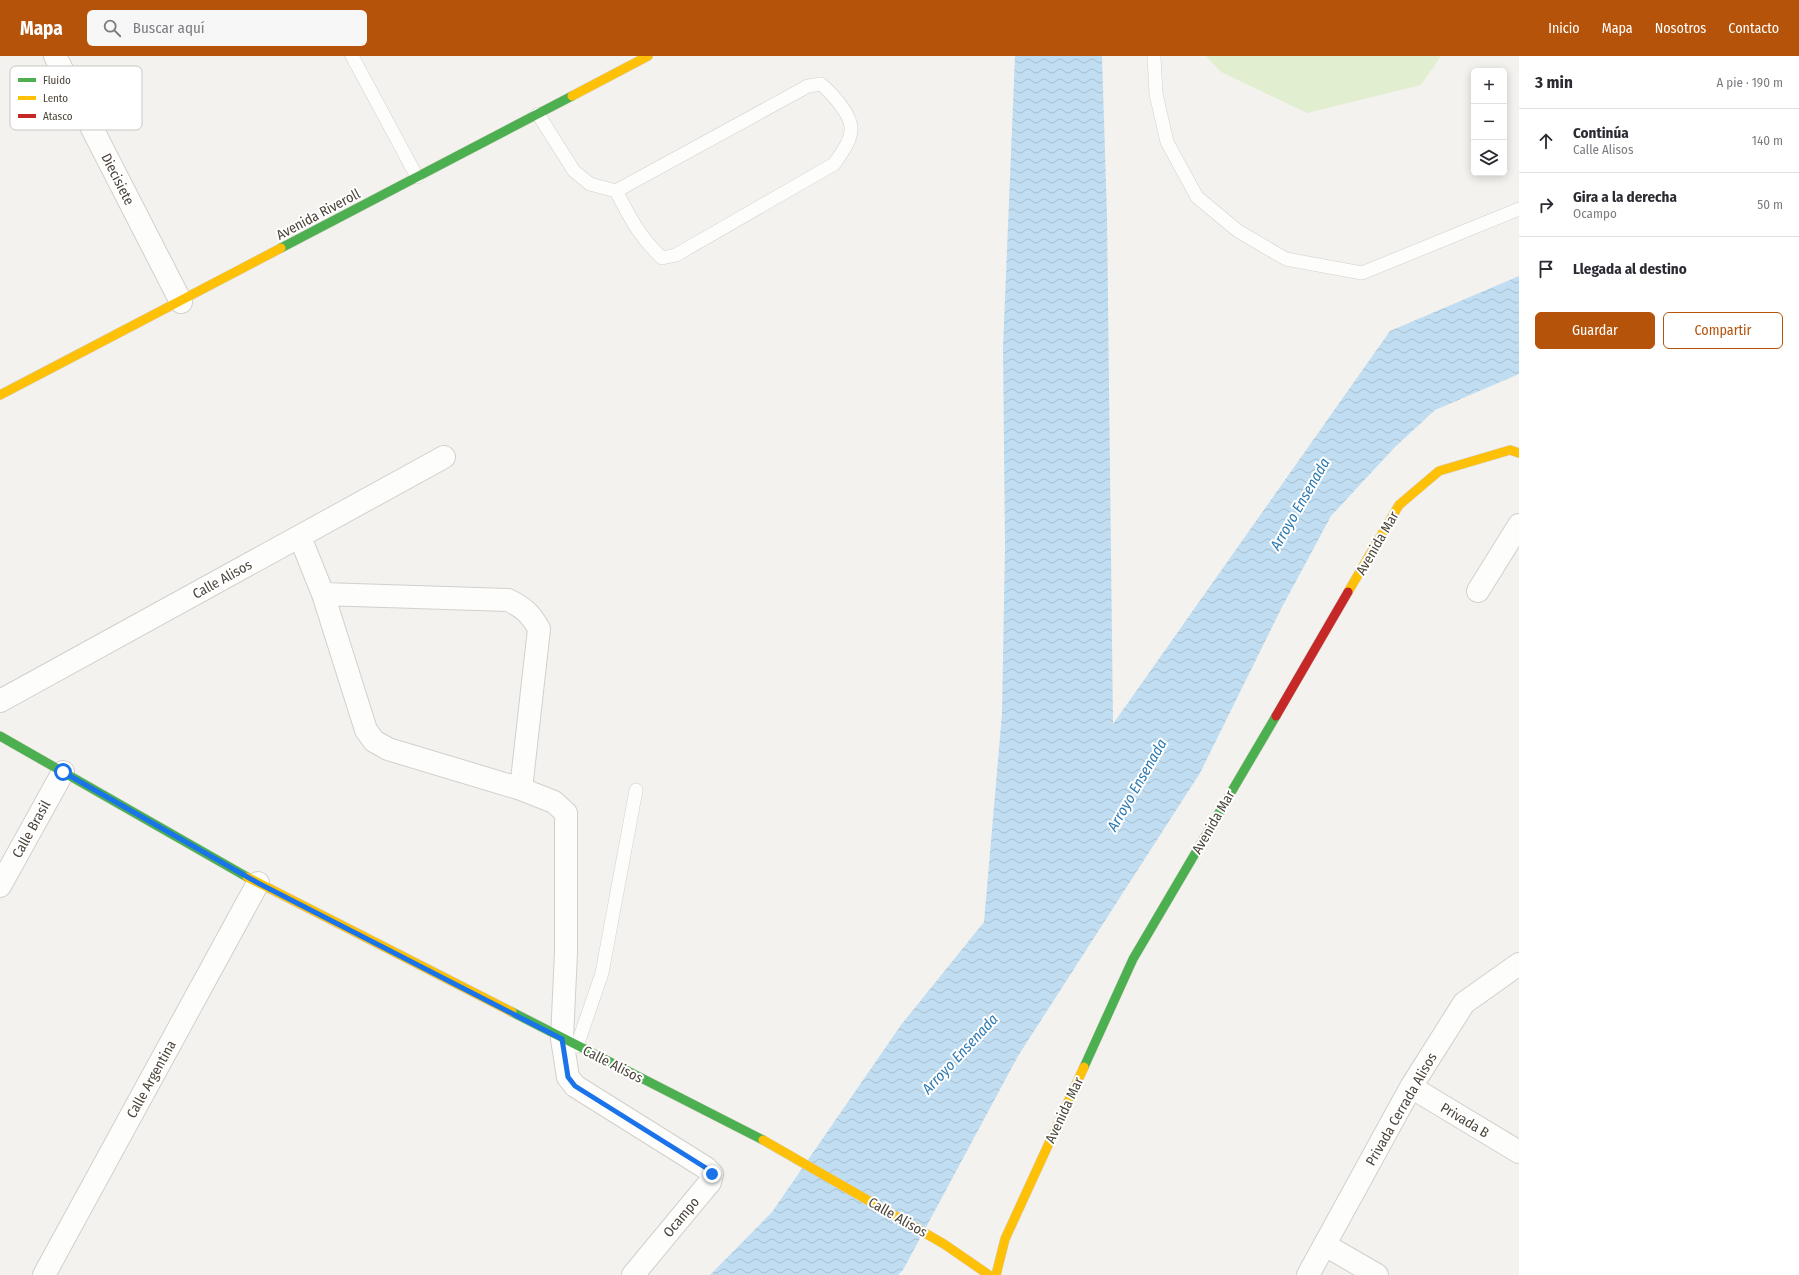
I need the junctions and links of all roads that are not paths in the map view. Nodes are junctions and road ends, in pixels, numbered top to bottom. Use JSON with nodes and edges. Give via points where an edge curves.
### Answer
{"nodes":[{"id":1,"x":56,"y":56,"type":"edge"},
{"id":2,"x":352,"y":56,"type":"edge"},
{"id":3,"x":1154,"y":56,"type":"edge"},
{"id":4,"x":639,"y":58,"type":"edge"},
{"id":5,"x":61,"y":66,"type":"edge"},
{"id":6,"x":538,"y":114,"type":"junction"},
{"id":7,"x":94,"y":130,"type":"edge"},
{"id":8,"x":417,"y":177,"type":"junction"},
{"id":9,"x":616,"y":191,"type":"junction"},
{"id":10,"x":1519,"y":209,"type":"edge"},
{"id":11,"x":181,"y":302,"type":"junction"},
{"id":12,"x":0,"y":396,"type":"edge"},
{"id":13,"x":1519,"y":453,"type":"edge"},
{"id":14,"x":444,"y":457,"type":"dead end"},
{"id":15,"x":1519,"y":525,"type":"edge"},
{"id":16,"x":300,"y":537,"type":"junction"},
{"id":17,"x":1478,"y":591,"type":"dead end"},
{"id":18,"x":323,"y":594,"type":"junction"},
{"id":19,"x":0,"y":701,"type":"edge"},
{"id":20,"x":0,"y":736,"type":"edge"},
{"id":21,"x":63,"y":772,"type":"junction"},
{"id":22,"x":522,"y":789,"type":"junction"},
{"id":23,"x":636,"y":790,"type":"dead end"},
{"id":24,"x":258,"y":883,"type":"junction"},
{"id":25,"x":0,"y":886,"type":"edge"},
{"id":26,"x":1519,"y":964,"type":"edge"},
{"id":27,"x":570,"y":1042,"type":"junction"},
{"id":28,"x":1411,"y":1087,"type":"junction"},
{"id":29,"x":1519,"y":1152,"type":"edge"},
{"id":30,"x":1325,"y":1244,"type":"junction"},
{"id":31,"x":44,"y":1275,"type":"edge"},
{"id":32,"x":633,"y":1275,"type":"edge"},
{"id":33,"x":989,"y":1275,"type":"edge"},
{"id":34,"x":996,"y":1275,"type":"edge"},
{"id":35,"x":1308,"y":1275,"type":"edge"},
{"id":36,"x":1377,"y":1275,"type":"edge"}],
"edges":[{"from":1,"to":5,"type":"street","name":"Diecisiete"},
{"from":2,"to":8,"type":"lane"},
{"from":3,"to":10,"type":"lane","via":[[1156,94],[1167,142],[1196,197],[1238,231],[1286,259],[1362,273]]},
{"from":4,"to":6,"type":"street","name":"Avenida Riveroll"},
{"from":6,"to":8,"type":"street","name":"Avenida Riveroll"},
{"from":6,"to":9,"type":"lane","via":[[574,171],[590,184]]},
{"from":7,"to":11,"type":"street","name":"Diecisiete"},
{"from":8,"to":11,"type":"street","name":"Avenida Riveroll"},
{"from":9,"to":9,"type":"lane","via":[[637,231],[647,244],[662,258],[676,255],[834,164],[846,145],[851,128],[834,96],[821,84],[808,86]]},
{"from":11,"to":12,"type":"street","name":"Avenida Riveroll"},
{"from":13,"to":34,"type":"street","name":"Avenida Mar","via":[[1510,450],[1439,471],[1399,505],[1133,959],[1005,1239]]},
{"from":14,"to":16,"type":"street","name":"Calle Alisos"},
{"from":15,"to":17,"type":"street"},
{"from":16,"to":18,"type":"street"},
{"from":16,"to":19,"type":"street","name":"Calle Alisos"},
{"from":18,"to":22,"type":"street","via":[[366,730],[374,741],[388,749]]},
{"from":18,"to":22,"type":"street","via":[[508,600],[522,606],[532,616],[538,629]]},
{"from":20,"to":21,"type":"street","name":"Calle Alisos"},
{"from":21,"to":24,"type":"street","name":"Calle Alisos"},
{"from":21,"to":25,"type":"street","name":"Calle Brasil"},
{"from":22,"to":27,"type":"street","via":[[554,802],[566,813],[566,952]]},
{"from":23,"to":27,"type":"lane","via":[[602,973]]},
{"from":24,"to":27,"type":"street","name":"Calle Alisos"},
{"from":24,"to":31,"type":"street","name":"Calle Argentina"},
{"from":26,"to":28,"type":"street","name":"Privada Cerrada Alisos","via":[[1464,1003]]},
{"from":27,"to":32,"type":"street","name":"Ocampo","via":[[568,1077],[575,1086],[712,1174],[710,1182]]},
{"from":27,"to":33,"type":"street","name":"Calle Alisos","via":[[782,1149],[944,1244]]},
{"from":28,"to":29,"type":"street","name":"Privada B"},
{"from":28,"to":30,"type":"street","name":"Privada Cerrada Alisos"},
{"from":30,"to":35,"type":"street","name":"Privada Cerrada Alisos"},
{"from":30,"to":36,"type":"street"}]}
